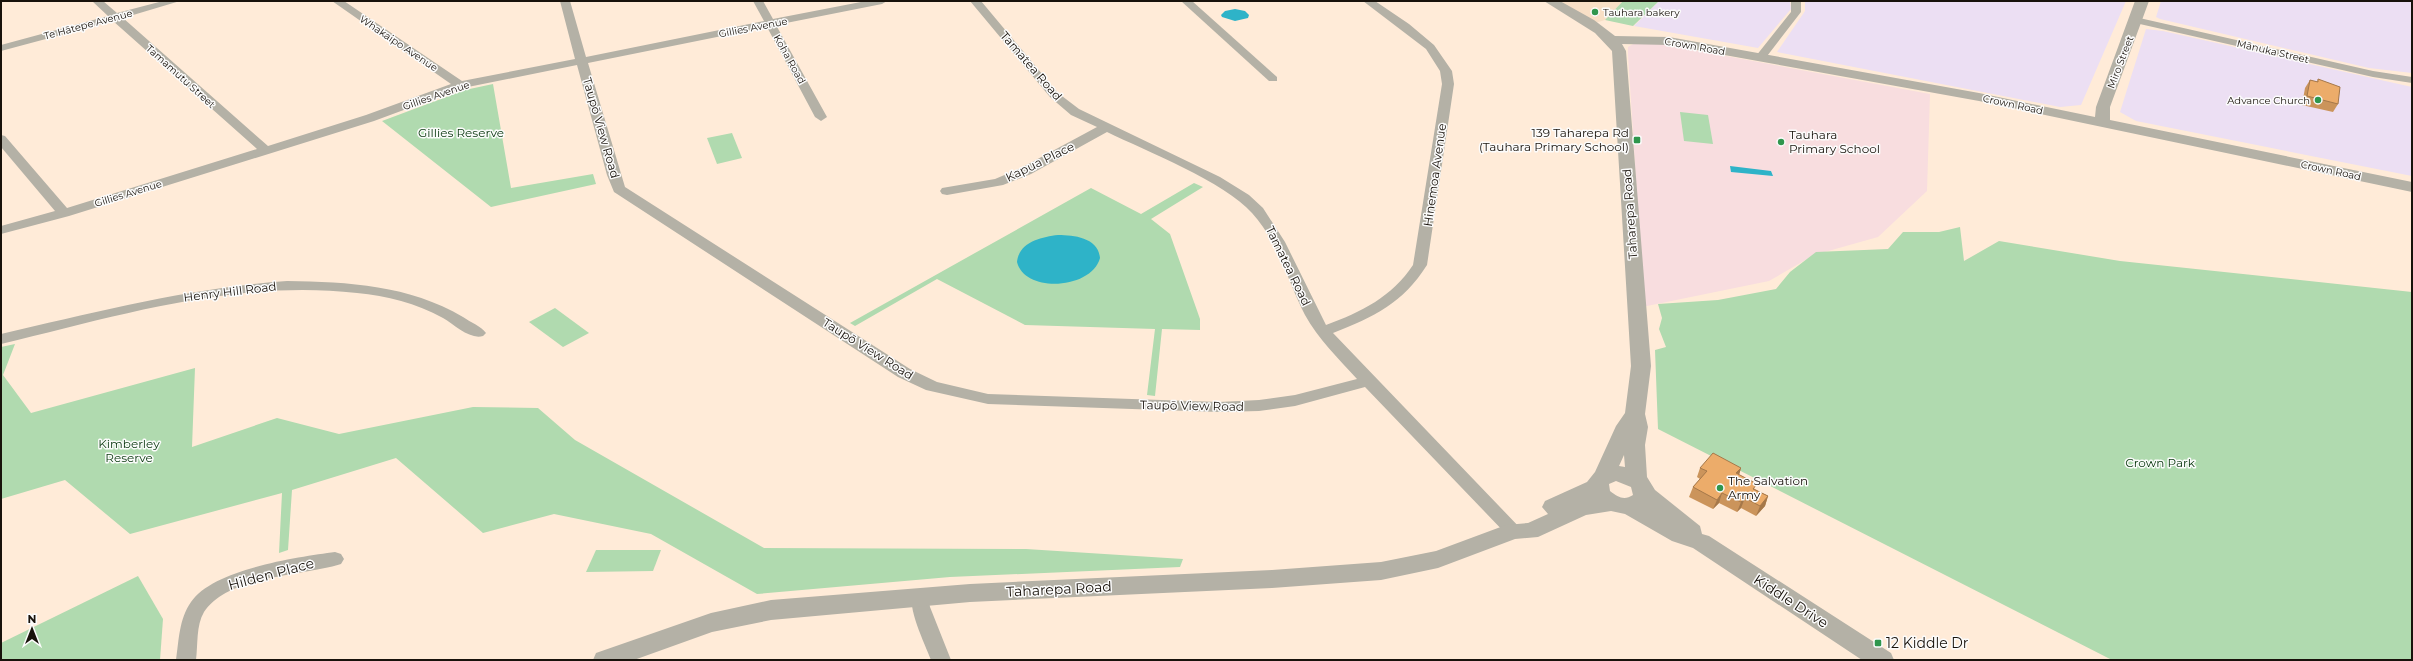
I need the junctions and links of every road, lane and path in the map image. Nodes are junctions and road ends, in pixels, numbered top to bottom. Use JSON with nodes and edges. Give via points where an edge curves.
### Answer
{"nodes":[{"id":1,"x":97,"y":1,"type":"edge"},
{"id":2,"x":175,"y":1,"type":"edge"},
{"id":3,"x":337,"y":1,"type":"edge"},
{"id":4,"x":566,"y":1,"type":"edge"},
{"id":5,"x":758,"y":1,"type":"edge"},
{"id":6,"x":882,"y":1,"type":"edge"},
{"id":7,"x":975,"y":1,"type":"edge"},
{"id":8,"x":1186,"y":1,"type":"edge"},
{"id":9,"x":1368,"y":1,"type":"edge"},
{"id":10,"x":1551,"y":1,"type":"edge"},
{"id":11,"x":1796,"y":1,"type":"edge"},
{"id":12,"x":2142,"y":1,"type":"edge"},
{"id":13,"x":115,"y":17,"type":"junction"},
{"id":14,"x":2135,"y":20,"type":"junction"},
{"id":15,"x":770,"y":23,"type":"junction"},
{"id":16,"x":1612,"y":40,"type":"junction"},
{"id":17,"x":1,"y":48,"type":"edge"},
{"id":18,"x":1760,"y":58,"type":"junction"},
{"id":19,"x":582,"y":60,"type":"junction"},
{"id":20,"x":1273,"y":79,"type":"dead end"},
{"id":21,"x":2412,"y":80,"type":"edge"},
{"id":22,"x":460,"y":85,"type":"junction"},
{"id":23,"x":821,"y":117,"type":"dead end"},
{"id":24,"x":2102,"y":123,"type":"junction"},
{"id":25,"x":1105,"y":128,"type":"junction"},
{"id":26,"x":1,"y":138,"type":"edge"},
{"id":27,"x":265,"y":150,"type":"junction"},
{"id":28,"x":2412,"y":187,"type":"edge"},
{"id":29,"x":947,"y":191,"type":"dead end"},
{"id":30,"x":64,"y":213,"type":"junction"},
{"id":31,"x":1,"y":230,"type":"edge"},
{"id":32,"x":1323,"y":331,"type":"junction"},
{"id":33,"x":478,"y":333,"type":"dead end"},
{"id":34,"x":1,"y":338,"type":"edge"},
{"id":35,"x":1368,"y":381,"type":"junction"},
{"id":36,"x":1635,"y":414,"type":"junction"},
{"id":37,"x":1601,"y":481,"type":"junction"},
{"id":38,"x":1630,"y":496,"type":"junction"},
{"id":39,"x":1514,"y":531,"type":"junction"},
{"id":40,"x":335,"y":559,"type":"dead end"},
{"id":41,"x":920,"y":596,"type":"junction"},
{"id":42,"x":186,"y":660,"type":"edge"},
{"id":43,"x":605,"y":660,"type":"edge"},
{"id":44,"x":941,"y":660,"type":"edge"},
{"id":45,"x":1882,"y":660,"type":"edge"}],
"edges":[{"from":1,"to":13,"type":"street","name":"Tamamutu Street"},
{"from":2,"to":13,"type":"street","name":"Te Hātepe Avenue"},
{"from":3,"to":22,"type":"street","name":"Whakaipo Avenue"},
{"from":4,"to":19,"type":"street","name":"Taupō View Road"},
{"from":5,"to":15,"type":"street","name":"Koha Road"},
{"from":6,"to":15,"type":"street","name":"Gillies Avenue"},
{"from":7,"to":25,"type":"street","name":"Tamatea Road","via":[[1054,95],[1074,112]]},
{"from":8,"to":20,"type":"street"},
{"from":9,"to":32,"type":"street","name":"Hinemoa Avenue","via":[[1437,53],[1445,66],[1448,84],[1420,265],[1413,278],[1387,304]]},
{"from":10,"to":16,"type":"street"},
{"from":11,"to":18,"type":"street","via":[[1796,12]]},
{"from":12,"to":14,"type":"street","name":"Miro Street"},
{"from":13,"to":17,"type":"street","name":"Te Hātepe Avenue"},
{"from":13,"to":27,"type":"street","name":"Tamamutu Street"},
{"from":14,"to":21,"type":"street","name":"Mānuka Street","via":[[2373,74]]},
{"from":14,"to":24,"type":"street","name":"Miro Street","via":[[2103,107]]},
{"from":15,"to":19,"type":"street","name":"Gillies Avenue"},
{"from":15,"to":23,"type":"street","name":"Koha Road"},
{"from":16,"to":18,"type":"street","name":"Crown Road","via":[[1657,40]]},
{"from":16,"to":36,"type":"street","name":"Taharepa Road","via":[[1619,51],[1641,366]]},
{"from":18,"to":24,"type":"street","name":"Crown Road","via":[[1979,97]]},
{"from":19,"to":22,"type":"street","name":"Gillies Avenue"},
{"from":19,"to":35,"type":"street","name":"Taupō View Road","via":[[619,189],[904,374],[932,386],[988,400],[1018,402],[1253,407],[1303,400]]},
{"from":22,"to":27,"type":"street","name":"Gillies Avenue","via":[[370,118]]},
{"from":24,"to":28,"type":"street","name":"Crown Road"},
{"from":25,"to":29,"type":"street","name":"Kapua Place","via":[[1026,171],[990,184]]},
{"from":25,"to":32,"type":"street","name":"Tamatea Road","via":[[1215,180],[1244,198],[1258,211],[1278,242],[1313,316]]},
{"from":26,"to":30,"type":"street"},
{"from":27,"to":30,"type":"street","name":"Gillies Avenue"},
{"from":30,"to":31,"type":"street","name":"Gillies Avenue"},
{"from":32,"to":35,"type":"street","name":"Tamatea Road"},
{"from":33,"to":34,"type":"street","name":"Henry Hill Road","via":[[453,316],[429,305],[387,293],[337,287],[277,286],[175,298]]},
{"from":35,"to":39,"type":"street","name":"Tamatea Road"},
{"from":36,"to":37,"type":"street","name":"Taharepa Road","via":[[1626,426]]},
{"from":36,"to":38,"type":"street","name":"Taharepa Road","via":[[1638,427]]},
{"from":37,"to":38,"type":"street","via":[[1602,495]]},
{"from":37,"to":38,"type":"street","name":"Taharepa Road","via":[[1616,473]]},
{"from":37,"to":39,"type":"street","name":"Taharepa Road","via":[[1520,521]]},
{"from":38,"to":39,"type":"street","name":"Taharepa Road","via":[[1582,508],[1530,531]]},
{"from":38,"to":45,"type":"street","name":"Kiddle Drive","via":[[1680,535],[1701,542]]},
{"from":39,"to":41,"type":"street","name":"Taharepa Road","via":[[1438,559],[1381,571],[1272,579]]},
{"from":40,"to":42,"type":"street","name":"Hilden Place","via":[[302,563],[237,581],[205,597],[192,621]]},
{"from":41,"to":43,"type":"street","name":"Taharepa Road","via":[[771,610],[737,616],[711,622]]},
{"from":41,"to":44,"type":"street","via":[[921,607]]}]}
